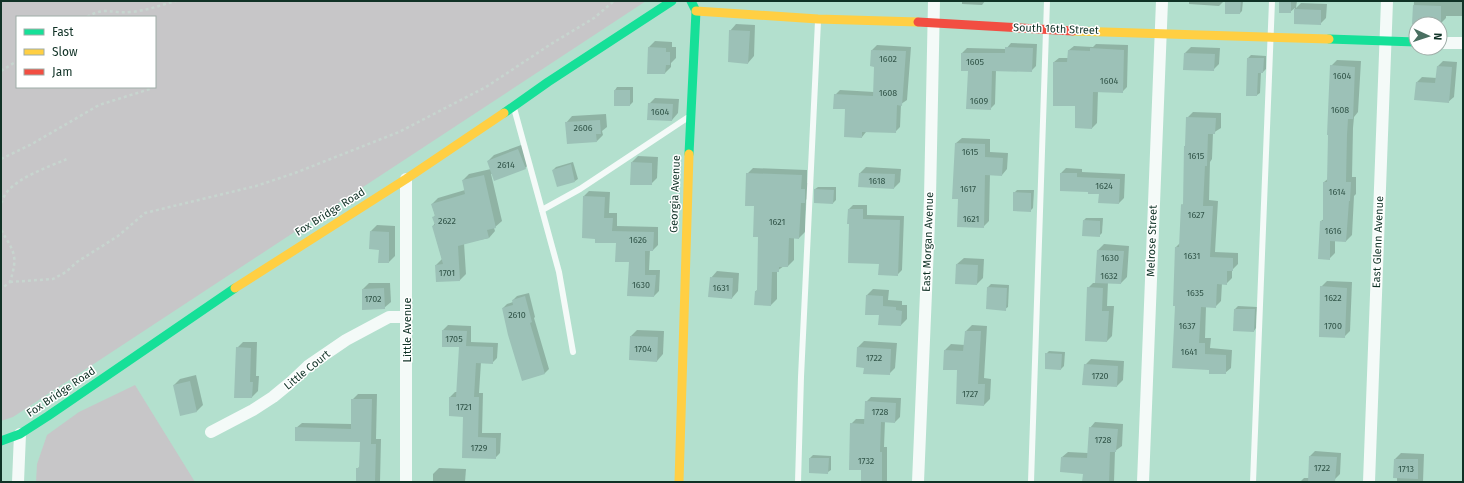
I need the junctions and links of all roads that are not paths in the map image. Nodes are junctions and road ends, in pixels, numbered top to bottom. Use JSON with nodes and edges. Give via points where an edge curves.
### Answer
{"nodes":[{"id":1,"x":672,"y":1,"type":"edge"},
{"id":2,"x":690,"y":1,"type":"edge"},
{"id":3,"x":934,"y":1,"type":"edge"},
{"id":4,"x":1047,"y":1,"type":"edge"},
{"id":5,"x":1162,"y":1,"type":"edge"},
{"id":6,"x":1272,"y":1,"type":"edge"},
{"id":7,"x":1387,"y":1,"type":"edge"},
{"id":8,"x":696,"y":11,"type":"junction"},
{"id":9,"x":818,"y":19,"type":"junction"},
{"id":10,"x":933,"y":23,"type":"junction"},
{"id":11,"x":1046,"y":30,"type":"junction"},
{"id":12,"x":1161,"y":33,"type":"junction"},
{"id":13,"x":1271,"y":37,"type":"junction"},
{"id":14,"x":1386,"y":40,"type":"junction"},
{"id":15,"x":1408,"y":41,"type":"edge"},
{"id":16,"x":1448,"y":43,"type":"edge"},
{"id":17,"x":1463,"y":44,"type":"edge"},
{"id":18,"x":514,"y":107,"type":"junction"},
{"id":19,"x":690,"y":116,"type":"junction"},
{"id":20,"x":406,"y":179,"type":"junction"},
{"id":21,"x":542,"y":210,"type":"junction"},
{"id":22,"x":407,"y":317,"type":"junction"},
{"id":23,"x":573,"y":352,"type":"dead end"},
{"id":24,"x":211,"y":432,"type":"dead end"},
{"id":25,"x":20,"y":434,"type":"junction"},
{"id":26,"x":1,"y":441,"type":"edge"},
{"id":27,"x":18,"y":482,"type":"edge"},
{"id":28,"x":406,"y":482,"type":"edge"},
{"id":29,"x":679,"y":482,"type":"edge"},
{"id":30,"x":798,"y":482,"type":"edge"},
{"id":31,"x":918,"y":482,"type":"edge"},
{"id":32,"x":1031,"y":482,"type":"edge"},
{"id":33,"x":1143,"y":482,"type":"edge"},
{"id":34,"x":1253,"y":482,"type":"edge"},
{"id":35,"x":1369,"y":482,"type":"edge"}],
"edges":[{"from":1,"to":18,"type":"street","name":"Fox Bridge Road"},
{"from":2,"to":8,"type":"street"},
{"from":3,"to":10,"type":"street","name":"East Morgan Avenue"},
{"from":4,"to":11,"type":"lane"},
{"from":5,"to":12,"type":"street","name":"Melrose Street"},
{"from":6,"to":13,"type":"lane"},
{"from":7,"to":14,"type":"street","name":"East Glenn Avenue"},
{"from":8,"to":9,"type":"street","name":"South 16th Street"},
{"from":8,"to":19,"type":"street","name":"Georgia Avenue"},
{"from":9,"to":10,"type":"street","name":"South 16th Street"},
{"from":9,"to":30,"type":"lane"},
{"from":10,"to":11,"type":"street","name":"South 16th Street"},
{"from":10,"to":31,"type":"street","name":"East Morgan Avenue","via":[[930,198]]},
{"from":11,"to":12,"type":"street","name":"South 16th Street"},
{"from":11,"to":32,"type":"lane"},
{"from":12,"to":13,"type":"street","name":"South 16th Street"},
{"from":12,"to":33,"type":"street","name":"Melrose Street"},
{"from":13,"to":14,"type":"street","name":"South 16th Street"},
{"from":13,"to":34,"type":"lane"},
{"from":14,"to":15,"type":"street","name":"South 16th Street"},
{"from":14,"to":35,"type":"street","name":"East Glenn Avenue"},
{"from":16,"to":17,"type":"street"},
{"from":18,"to":20,"type":"street","name":"Fox Bridge Road"},
{"from":18,"to":21,"type":"lane"},
{"from":19,"to":21,"type":"lane","via":[[580,189]]},
{"from":19,"to":29,"type":"street","name":"Georgia Avenue"},
{"from":20,"to":22,"type":"street","name":"Little Avenue"},
{"from":20,"to":25,"type":"street","name":"Fox Bridge Road","via":[[250,277]]},
{"from":21,"to":23,"type":"lane","via":[[559,272]]},
{"from":22,"to":24,"type":"street","name":"Little Court","via":[[389,317],[346,340],[308,366],[254,410]]},
{"from":22,"to":28,"type":"street","name":"Little Avenue"},
{"from":25,"to":26,"type":"street","name":"Fox Bridge Road"},
{"from":25,"to":27,"type":"street"}]}
